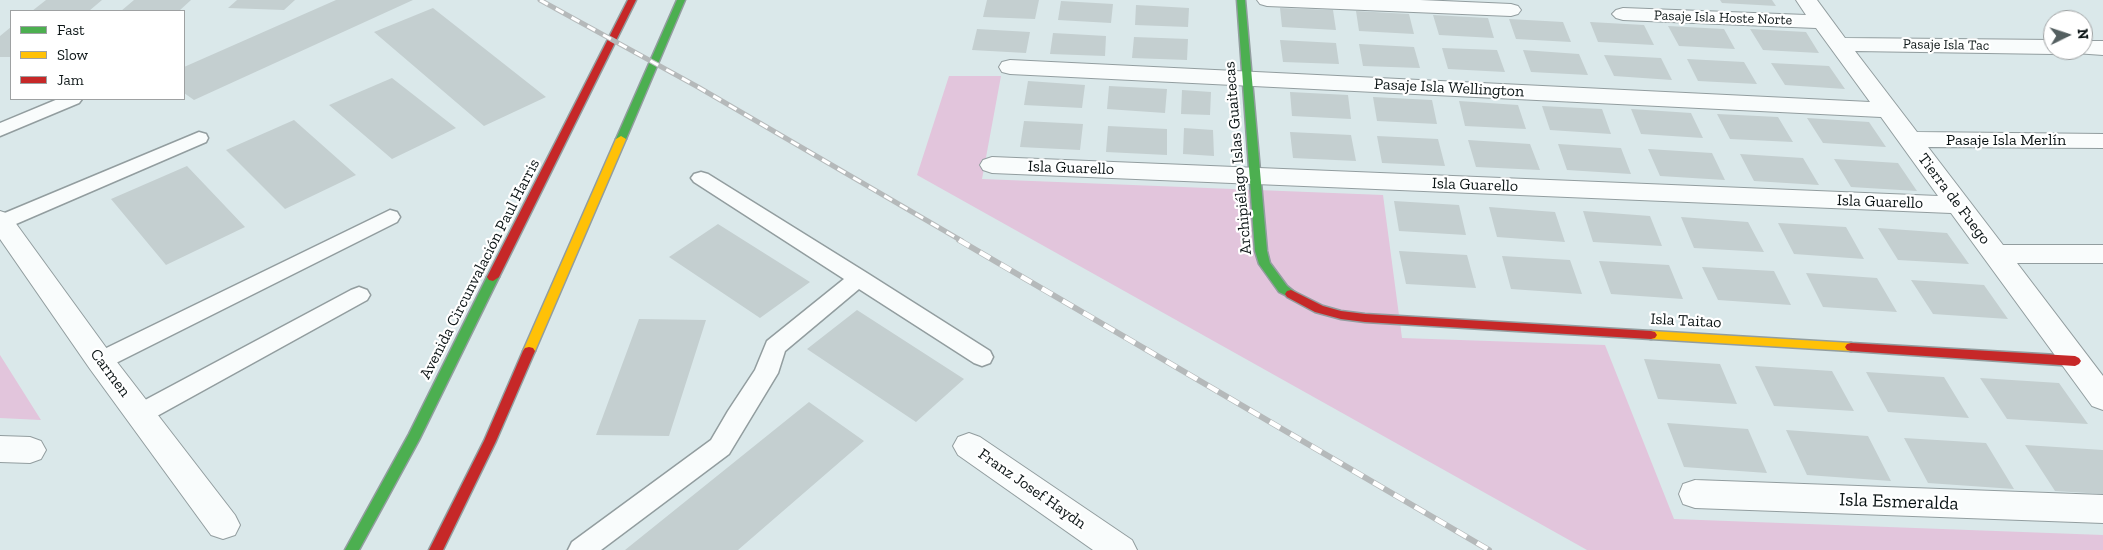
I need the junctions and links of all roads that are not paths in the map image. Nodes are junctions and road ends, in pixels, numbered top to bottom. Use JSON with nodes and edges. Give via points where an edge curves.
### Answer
{"nodes":[{"id":1,"x":632,"y":0,"type":"edge"},
{"id":2,"x":681,"y":0,"type":"edge"},
{"id":3,"x":1240,"y":0,"type":"edge"},
{"id":4,"x":1267,"y":0,"type":"edge"},
{"id":5,"x":1806,"y":0,"type":"edge"},
{"id":6,"x":1511,"y":10,"type":"dead end"},
{"id":7,"x":1623,"y":14,"type":"dead end"},
{"id":8,"x":1822,"y":22,"type":"junction"},
{"id":9,"x":1838,"y":44,"type":"junction"},
{"id":10,"x":2043,"y":47,"type":"edge"},
{"id":11,"x":1010,"y":67,"type":"dead end"},
{"id":12,"x":1247,"y":78,"type":"junction"},
{"id":13,"x":71,"y":100,"type":"edge"},
{"id":14,"x":1888,"y":110,"type":"junction"},
{"id":15,"x":0,"y":130,"type":"edge"},
{"id":16,"x":199,"y":138,"type":"dead end"},
{"id":17,"x":1910,"y":139,"type":"junction"},
{"id":18,"x":2103,"y":140,"type":"edge"},
{"id":19,"x":992,"y":165,"type":"dead end"},
{"id":20,"x":1255,"y":176,"type":"junction"},
{"id":21,"x":701,"y":178,"type":"dead end"},
{"id":22,"x":1959,"y":205,"type":"junction"},
{"id":23,"x":390,"y":217,"type":"dead end"},
{"id":24,"x":1,"y":221,"type":"edge"},
{"id":25,"x":1995,"y":254,"type":"junction"},
{"id":26,"x":2103,"y":254,"type":"edge"},
{"id":27,"x":859,"y":278,"type":"junction"},
{"id":28,"x":359,"y":295,"type":"dead end"},
{"id":29,"x":1299,"y":299,"type":"joint"},
{"id":30,"x":982,"y":357,"type":"dead end"},
{"id":31,"x":100,"y":361,"type":"junction"},
{"id":32,"x":2075,"y":361,"type":"junction"},
{"id":33,"x":2103,"y":398,"type":"edge"},
{"id":34,"x":140,"y":414,"type":"junction"},
{"id":35,"x":970,"y":446,"type":"dead end"},
{"id":36,"x":1695,"y":494,"type":"dead end"},
{"id":37,"x":2103,"y":509,"type":"edge"},
{"id":38,"x":223,"y":525,"type":"dead end"},
{"id":39,"x":352,"y":550,"type":"edge"},
{"id":40,"x":436,"y":550,"type":"edge"},
{"id":41,"x":581,"y":550,"type":"edge"},
{"id":42,"x":1120,"y":550,"type":"edge"}],
"edges":[{"from":1,"to":39,"type":"main road","name":"Avenida Circunvalación Paul Harris","via":[[414,436]]},
{"from":2,"to":40,"type":"main road","via":[[490,441]]},
{"from":3,"to":12,"type":"main road","name":"Archipiélago Islas Guaitecas"},
{"from":4,"to":6,"type":"street"},
{"from":5,"to":8,"type":"street","name":"Tierra de Fuego"},
{"from":7,"to":8,"type":"street","name":"Pasaje Isla Hoste Norte"},
{"from":8,"to":9,"type":"street","name":"Tierra de Fuego"},
{"from":9,"to":10,"type":"street","name":"Pasaje Isla Tac"},
{"from":9,"to":14,"type":"street","name":"Tierra de Fuego"},
{"from":11,"to":12,"type":"street","name":"Pasaje Isla Wellington"},
{"from":12,"to":14,"type":"street","name":"Pasaje Isla Wellington"},
{"from":12,"to":20,"type":"main road","name":"Archipiélago Islas Guaitecas"},
{"from":13,"to":15,"type":"lane"},
{"from":14,"to":17,"type":"street","name":"Tierra de Fuego"},
{"from":16,"to":24,"type":"lane"},
{"from":17,"to":18,"type":"street","name":"Pasaje Isla Merlín"},
{"from":17,"to":22,"type":"street","name":"Tierra de Fuego"},
{"from":19,"to":20,"type":"street","name":"Isla Guarello"},
{"from":20,"to":22,"type":"street","name":"Isla Guarello"},
{"from":20,"to":29,"type":"main road","name":"Archipiélago Islas Guaitecas","via":[[1261,251],[1265,264],[1283,288]]},
{"from":21,"to":27,"type":"lane"},
{"from":22,"to":25,"type":"street","name":"Tierra de Fuego"},
{"from":23,"to":31,"type":"lane"},
{"from":24,"to":31,"type":"street","name":"Carmen"},
{"from":25,"to":26,"type":"street"},
{"from":25,"to":32,"type":"street","name":"Tierra de Fuego"},
{"from":27,"to":30,"type":"lane"},
{"from":27,"to":41,"type":"lane","via":[[775,347],[766,372],[720,447]]},
{"from":28,"to":34,"type":"lane"},
{"from":29,"to":32,"type":"main road","name":"Isla Taitao","via":[[1319,309],[1365,318]]},
{"from":31,"to":34,"type":"street","name":"Carmen"},
{"from":32,"to":33,"type":"street","name":"Tierra de Fuego"},
{"from":34,"to":38,"type":"street","name":"Carmen"},
{"from":35,"to":42,"type":"street","name":"Franz Josef Haydn"},
{"from":36,"to":37,"type":"street","name":"Isla Esmeralda"}]}
